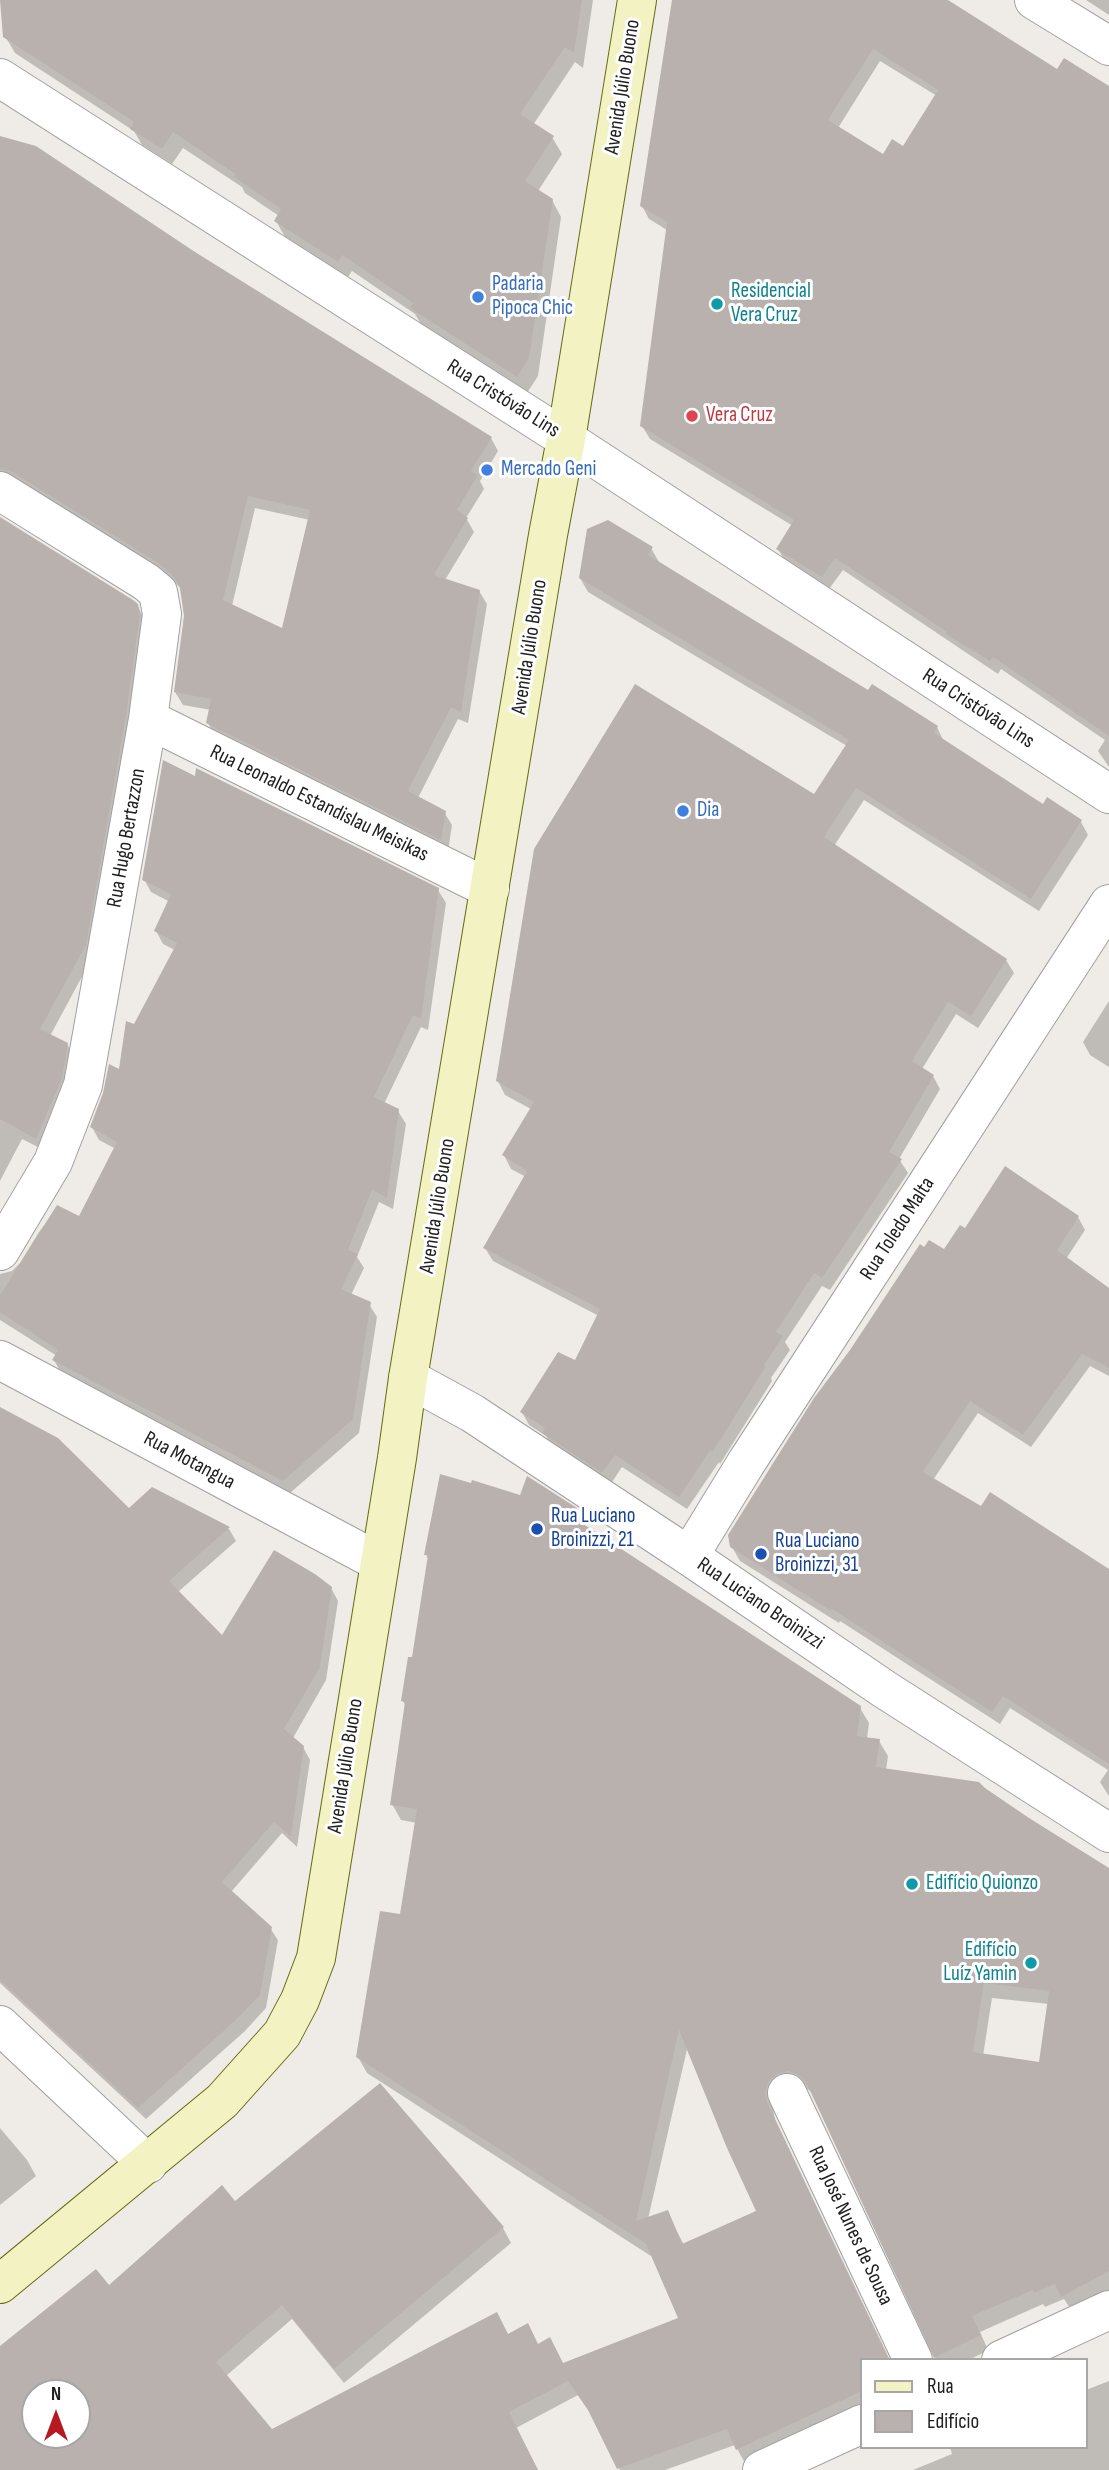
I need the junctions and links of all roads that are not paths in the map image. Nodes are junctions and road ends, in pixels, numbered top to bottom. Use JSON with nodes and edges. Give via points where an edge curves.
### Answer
{"nodes":[{"id":1,"x":637,"y":0,"type":"edge"},
{"id":2,"x":1034,"y":0,"type":"edge"},
{"id":3,"x":1109,"y":46,"type":"edge"},
{"id":4,"x":0,"y":78,"type":"edge"},
{"id":5,"x":566,"y":439,"type":"junction"},
{"id":6,"x":0,"y":491,"type":"edge"},
{"id":7,"x":148,"y":719,"type":"junction"},
{"id":8,"x":1109,"y":794,"type":"edge"},
{"id":9,"x":490,"y":888,"type":"junction"},
{"id":10,"x":1109,"y":904,"type":"edge"},
{"id":11,"x":0,"y":1251,"type":"edge"},
{"id":12,"x":0,"y":1360,"type":"edge"},
{"id":13,"x":408,"y":1378,"type":"junction"},
{"id":14,"x":689,"y":1556,"type":"junction"},
{"id":15,"x":379,"y":1562,"type":"junction"},
{"id":16,"x":1109,"y":1833,"type":"edge"},
{"id":17,"x":0,"y":2025,"type":"edge"},
{"id":18,"x":788,"y":2093,"type":"dead end"},
{"id":19,"x":148,"y":2164,"type":"junction"},
{"id":20,"x":0,"y":2284,"type":"edge"},
{"id":21,"x":1109,"y":2310,"type":"edge"},
{"id":22,"x":912,"y":2358,"type":"edge"},
{"id":23,"x":1005,"y":2358,"type":"edge"},
{"id":24,"x":860,"y":2425,"type":"edge"},
{"id":25,"x":762,"y":2470,"type":"edge"}],
"edges":[{"from":1,"to":5,"type":"main road","name":"Avenida Júlio Buono"},
{"from":2,"to":3,"type":"street"},
{"from":4,"to":5,"type":"street","name":"Rua Cristóvão Lins"},
{"from":5,"to":8,"type":"street","name":"Rua Cristóvão Lins"},
{"from":5,"to":9,"type":"main road","name":"Avenida Júlio Buono"},
{"from":6,"to":7,"type":"street","name":"Rua Hugo Bertazzon","via":[[158,592],[162,614]]},
{"from":7,"to":9,"type":"street","name":"Rua Leonaldo Estandislau Meisikas"},
{"from":7,"to":11,"type":"street","name":"Rua Hugo Bertazzon","via":[[83,1085],[52,1162]]},
{"from":9,"to":13,"type":"main road","name":"Avenida Júlio Buono"},
{"from":10,"to":14,"type":"street","name":"Rua Toledo Malta"},
{"from":12,"to":15,"type":"street","name":"Rua Motangua"},
{"from":13,"to":14,"type":"street","name":"Rua Luciano Broinizzi","via":[[472,1413]]},
{"from":13,"to":15,"type":"main road","name":"Avenida Júlio Buono"},
{"from":14,"to":16,"type":"street","name":"Rua Luciano Broinizzi","via":[[884,1689]]},
{"from":15,"to":19,"type":"main road","name":"Avenida Júlio Buono","via":[[316,1958],[300,2000],[282,2034],[256,2065],[222,2101]]},
{"from":17,"to":19,"type":"street"},
{"from":18,"to":22,"type":"street","name":"Rua José Nunes de Sousa"},
{"from":19,"to":20,"type":"main road","name":"Avenida Júlio Buono"},
{"from":21,"to":23,"type":"street"},
{"from":24,"to":25,"type":"street"}]}
